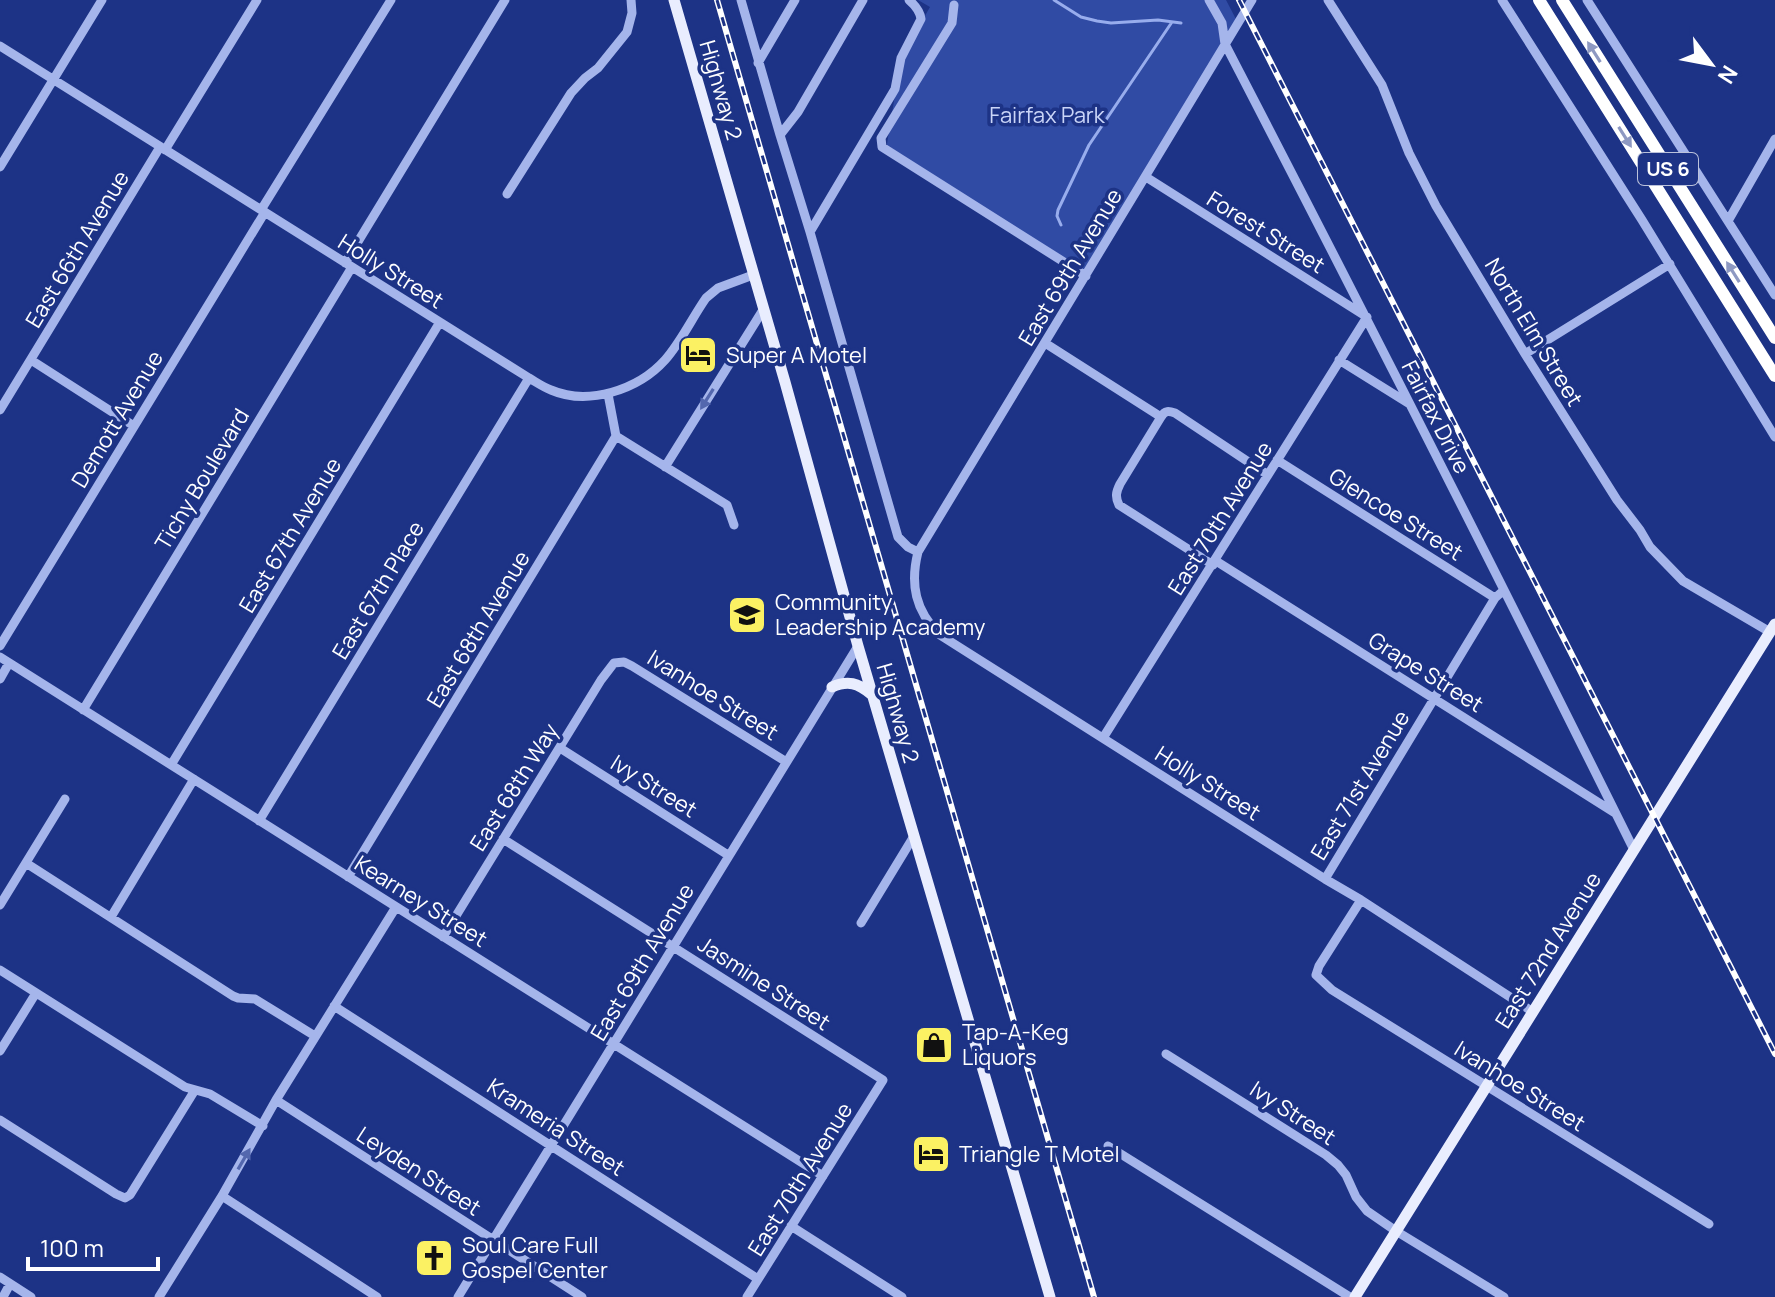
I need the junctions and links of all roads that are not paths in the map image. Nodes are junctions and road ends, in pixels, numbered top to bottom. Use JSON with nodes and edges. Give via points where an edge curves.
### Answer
{"nodes":[{"id":1,"x":102,"y":0,"type":"edge"},
{"id":2,"x":257,"y":0,"type":"edge"},
{"id":3,"x":391,"y":0,"type":"edge"},
{"id":4,"x":505,"y":0,"type":"edge"},
{"id":5,"x":631,"y":0,"type":"edge"},
{"id":6,"x":674,"y":0,"type":"edge"},
{"id":7,"x":741,"y":0,"type":"edge"},
{"id":8,"x":795,"y":0,"type":"edge"},
{"id":9,"x":863,"y":0,"type":"edge"},
{"id":10,"x":909,"y":0,"type":"edge"},
{"id":11,"x":1209,"y":0,"type":"edge"},
{"id":12,"x":1252,"y":0,"type":"edge"},
{"id":13,"x":1328,"y":0,"type":"edge"},
{"id":14,"x":1502,"y":0,"type":"edge"},
{"id":15,"x":1539,"y":0,"type":"edge"},
{"id":16,"x":1562,"y":0,"type":"edge"},
{"id":17,"x":1587,"y":0,"type":"edge"},
{"id":18,"x":954,"y":5,"type":"dead end"},
{"id":19,"x":1225,"y":44,"type":"junction"},
{"id":20,"x":0,"y":46,"type":"edge"},
{"id":21,"x":758,"y":63,"type":"junction"},
{"id":22,"x":53,"y":79,"type":"junction"},
{"id":23,"x":780,"y":135,"type":"junction"},
{"id":24,"x":1775,"y":139,"type":"edge"},
{"id":25,"x":162,"y":148,"type":"junction"},
{"id":26,"x":0,"y":167,"type":"edge"},
{"id":27,"x":1146,"y":177,"type":"junction"},
{"id":28,"x":507,"y":194,"type":"dead end"},
{"id":29,"x":263,"y":211,"type":"junction"},
{"id":30,"x":1728,"y":221,"type":"junction"},
{"id":31,"x":810,"y":232,"type":"junction"},
{"id":32,"x":1670,"y":264,"type":"junction"},
{"id":33,"x":348,"y":265,"type":"junction"},
{"id":34,"x":753,"y":275,"type":"junction"},
{"id":35,"x":1086,"y":276,"type":"junction"},
{"id":36,"x":1775,"y":295,"type":"edge"},
{"id":37,"x":763,"y":310,"type":"junction"},
{"id":38,"x":1367,"y":317,"type":"junction"},
{"id":39,"x":440,"y":322,"type":"junction"},
{"id":40,"x":1775,"y":338,"type":"edge"},
{"id":41,"x":1045,"y":343,"type":"junction"},
{"id":42,"x":1525,"y":354,"type":"junction"},
{"id":43,"x":31,"y":360,"type":"junction"},
{"id":44,"x":1339,"y":360,"type":"junction"},
{"id":45,"x":1775,"y":376,"type":"edge"},
{"id":46,"x":529,"y":378,"type":"junction"},
{"id":47,"x":608,"y":394,"type":"junction"},
{"id":48,"x":1408,"y":403,"type":"junction"},
{"id":49,"x":0,"y":410,"type":"edge"},
{"id":50,"x":1161,"y":417,"type":"junction"},
{"id":51,"x":134,"y":426,"type":"junction"},
{"id":52,"x":616,"y":436,"type":"junction"},
{"id":53,"x":1775,"y":437,"type":"edge"},
{"id":54,"x":1277,"y":460,"type":"junction"},
{"id":55,"x":665,"y":467,"type":"junction"},
{"id":56,"x":1268,"y":475,"type":"junction"},
{"id":57,"x":734,"y":525,"type":"dead end"},
{"id":58,"x":918,"y":552,"type":"junction"},
{"id":59,"x":1214,"y":563,"type":"junction"},
{"id":60,"x":1504,"y":590,"type":"junction"},
{"id":61,"x":1495,"y":598,"type":"junction"},
{"id":62,"x":1773,"y":628,"type":"edge"},
{"id":63,"x":0,"y":646,"type":"edge"},
{"id":64,"x":858,"y":646,"type":"junction"},
{"id":65,"x":0,"y":657,"type":"edge"},
{"id":66,"x":621,"y":661,"type":"joint"},
{"id":67,"x":9,"y":663,"type":"junction"},
{"id":68,"x":0,"y":679,"type":"edge"},
{"id":69,"x":832,"y":687,"type":"junction"},
{"id":70,"x":872,"y":694,"type":"junction"},
{"id":71,"x":1433,"y":698,"type":"junction"},
{"id":72,"x":83,"y":710,"type":"junction"},
{"id":73,"x":1103,"y":738,"type":"junction"},
{"id":74,"x":560,"y":748,"type":"junction"},
{"id":75,"x":785,"y":761,"type":"junction"},
{"id":76,"x":171,"y":765,"type":"junction"},
{"id":77,"x":194,"y":779,"type":"junction"},
{"id":78,"x":65,"y":799,"type":"dead end"},
{"id":79,"x":1617,"y":814,"type":"junction"},
{"id":80,"x":259,"y":821,"type":"junction"},
{"id":81,"x":914,"y":836,"type":"junction"},
{"id":82,"x":503,"y":839,"type":"junction"},
{"id":83,"x":1634,"y":850,"type":"junction"},
{"id":84,"x":728,"y":855,"type":"junction"},
{"id":85,"x":26,"y":863,"type":"junction"},
{"id":86,"x":348,"y":877,"type":"junction"},
{"id":87,"x":1325,"y":879,"type":"junction"},
{"id":88,"x":1361,"y":900,"type":"junction"},
{"id":89,"x":0,"y":905,"type":"edge"},
{"id":90,"x":396,"y":907,"type":"junction"},
{"id":91,"x":111,"y":917,"type":"junction"},
{"id":92,"x":861,"y":923,"type":"dead end"},
{"id":93,"x":443,"y":937,"type":"junction"},
{"id":94,"x":673,"y":946,"type":"junction"},
{"id":95,"x":0,"y":970,"type":"edge"},
{"id":96,"x":36,"y":993,"type":"junction"},
{"id":97,"x":334,"y":1006,"type":"junction"},
{"id":98,"x":1533,"y":1012,"type":"junction"},
{"id":99,"x":315,"y":1036,"type":"junction"},
{"id":100,"x":613,"y":1044,"type":"junction"},
{"id":101,"x":0,"y":1051,"type":"edge"},
{"id":102,"x":1166,"y":1054,"type":"dead end"},
{"id":103,"x":883,"y":1080,"type":"joint"},
{"id":104,"x":1487,"y":1086,"type":"junction"},
{"id":105,"x":195,"y":1090,"type":"junction"},
{"id":106,"x":276,"y":1100,"type":"junction"},
{"id":107,"x":0,"y":1120,"type":"edge"},
{"id":108,"x":263,"y":1126,"type":"junction"},
{"id":109,"x":552,"y":1146,"type":"junction"},
{"id":110,"x":1108,"y":1146,"type":"dead end"},
{"id":111,"x":823,"y":1176,"type":"junction"},
{"id":112,"x":222,"y":1196,"type":"junction"},
{"id":113,"x":1709,"y":1224,"type":"dead end"},
{"id":114,"x":791,"y":1226,"type":"junction"},
{"id":115,"x":1396,"y":1231,"type":"junction"},
{"id":116,"x":493,"y":1240,"type":"junction"},
{"id":117,"x":0,"y":1277,"type":"edge"},
{"id":118,"x":758,"y":1279,"type":"junction"},
{"id":119,"x":10,"y":1284,"type":"junction"},
{"id":120,"x":3,"y":1297,"type":"edge"},
{"id":121,"x":31,"y":1297,"type":"edge"},
{"id":122,"x":159,"y":1297,"type":"edge"},
{"id":123,"x":377,"y":1297,"type":"edge"},
{"id":124,"x":458,"y":1297,"type":"edge"},
{"id":125,"x":582,"y":1297,"type":"edge"},
{"id":126,"x":747,"y":1297,"type":"edge"},
{"id":127,"x":902,"y":1297,"type":"edge"},
{"id":128,"x":1050,"y":1297,"type":"edge"},
{"id":129,"x":1352,"y":1297,"type":"edge"},
{"id":130,"x":1504,"y":1297,"type":"edge"}],
"edges":[{"from":1,"to":22,"type":"street"},
{"from":2,"to":25,"type":"street","name":"East 66th Avenue"},
{"from":3,"to":29,"type":"street"},
{"from":4,"to":33,"type":"street"},
{"from":5,"to":28,"type":"street","via":[[627,32],[571,93]]},
{"from":6,"to":34,"type":"main road","name":"Highway 2"},
{"from":7,"to":21,"type":"street"},
{"from":8,"to":21,"type":"street"},
{"from":9,"to":23,"type":"street"},
{"from":10,"to":31,"type":"street","via":[[920,13],[919,26],[901,58],[895,89]]},
{"from":11,"to":19,"type":"street","name":"Fairfax Drive","via":[[1222,23]]},
{"from":12,"to":19,"type":"street","name":"East 69th Avenue"},
{"from":13,"to":42,"type":"street","name":"North Elm Street","via":[[1377,75],[1423,183]]},
{"from":14,"to":32,"type":"street"},
{"from":15,"to":45,"type":"highway","number":"US 6","one_way":true},
{"from":40,"to":16,"type":"highway","number":"US 6","one_way":true},
{"from":17,"to":30,"type":"street"},
{"from":18,"to":35,"type":"street","via":[[952,23],[881,138],[882,147]]},
{"from":19,"to":27,"type":"street","name":"East 69th Avenue"},
{"from":19,"to":38,"type":"street","name":"Fairfax Drive"},
{"from":20,"to":22,"type":"street","name":"Holly Street"},
{"from":21,"to":23,"type":"street"},
{"from":22,"to":25,"type":"street","name":"Holly Street"},
{"from":22,"to":26,"type":"street"},
{"from":23,"to":31,"type":"street"},
{"from":24,"to":30,"type":"street"},
{"from":25,"to":29,"type":"street","name":"Holly Street"},
{"from":25,"to":43,"type":"street","name":"East 66th Avenue"},
{"from":27,"to":35,"type":"street","name":"East 69th Avenue"},
{"from":27,"to":38,"type":"street","name":"Forest Street"},
{"from":29,"to":33,"type":"street","name":"Holly Street"},
{"from":29,"to":51,"type":"street","name":"Demott Avenue"},
{"from":30,"to":36,"type":"street"},
{"from":31,"to":58,"type":"street","via":[[898,537]]},
{"from":32,"to":42,"type":"street"},
{"from":32,"to":53,"type":"street"},
{"from":33,"to":39,"type":"street","name":"Holly Street"},
{"from":33,"to":72,"type":"street","name":"Tichy Boulevard"},
{"from":34,"to":37,"type":"main road","name":"Highway 2"},
{"from":34,"to":47,"type":"street","name":"Holly Street","via":[[712,291],[663,362]]},
{"from":35,"to":41,"type":"street","name":"East 69th Avenue"},
{"from":37,"to":55,"type":"street","one_way":true},
{"from":37,"to":64,"type":"main road","name":"Highway 2"},
{"from":38,"to":44,"type":"street","name":"East 70th Avenue"},
{"from":38,"to":48,"type":"street","name":"Fairfax Drive"},
{"from":39,"to":46,"type":"street","name":"Holly Street"},
{"from":39,"to":76,"type":"street","name":"East 67th Avenue"},
{"from":41,"to":50,"type":"street"},
{"from":41,"to":58,"type":"street","name":"East 69th Avenue"},
{"from":42,"to":62,"type":"street","name":"North Elm Street","via":[[1658,556],[1683,581]]},
{"from":43,"to":49,"type":"street","name":"East 66th Avenue"},
{"from":43,"to":51,"type":"street"},
{"from":44,"to":48,"type":"street"},
{"from":44,"to":54,"type":"street","name":"East 70th Avenue"},
{"from":46,"to":47,"type":"street","name":"Holly Street","via":[[552,391]]},
{"from":46,"to":80,"type":"street","name":"East 67th Place"},
{"from":47,"to":52,"type":"street"},
{"from":48,"to":60,"type":"street","name":"Fairfax Drive"},
{"from":50,"to":56,"type":"street","via":[[1175,413]]},
{"from":50,"to":59,"type":"street","name":"Grape Street","via":[[1116,491],[1116,500]]},
{"from":51,"to":63,"type":"street","name":"Demott Avenue"},
{"from":52,"to":55,"type":"street"},
{"from":52,"to":86,"type":"street","name":"East 68th Avenue"},
{"from":54,"to":56,"type":"street","name":"East 70th Avenue"},
{"from":54,"to":61,"type":"street","name":"Glencoe Street"},
{"from":55,"to":57,"type":"street","via":[[727,505]]},
{"from":56,"to":59,"type":"street","name":"East 70th Avenue"},
{"from":58,"to":73,"type":"street","name":"Holly Street","via":[[915,593],[936,632]]},
{"from":59,"to":71,"type":"street","name":"Grape Street"},
{"from":59,"to":73,"type":"street","name":"East 70th Avenue"},
{"from":60,"to":61,"type":"street","name":"East 71st Avenue"},
{"from":60,"to":79,"type":"street","name":"Fairfax Drive"},
{"from":61,"to":71,"type":"street","name":"East 71st Avenue"},
{"from":62,"to":83,"type":"main road","name":"East 72nd Avenue"},
{"from":64,"to":69,"type":"street","name":"East 69th Avenue"},
{"from":64,"to":70,"type":"main road","name":"Highway 2"},
{"from":65,"to":67,"type":"street","name":"Kearney Street"},
{"from":66,"to":74,"type":"street","name":"East 68th Way","via":[[611,665]]},
{"from":66,"to":75,"type":"street","name":"Ivanhoe Street"},
{"from":67,"to":68,"type":"street"},
{"from":67,"to":72,"type":"street","name":"Kearney Street"},
{"from":69,"to":70,"type":"main road","via":[[850,682]]},
{"from":69,"to":75,"type":"street","name":"East 69th Avenue"},
{"from":70,"to":81,"type":"main road","name":"Highway 2"},
{"from":71,"to":79,"type":"street","name":"Grape Street"},
{"from":71,"to":87,"type":"street","name":"East 71st Avenue"},
{"from":72,"to":76,"type":"street","name":"Kearney Street"},
{"from":73,"to":87,"type":"street","name":"Holly Street"},
{"from":74,"to":82,"type":"street","name":"East 68th Way"},
{"from":74,"to":84,"type":"street","name":"Ivy Street"},
{"from":75,"to":84,"type":"street","name":"East 69th Avenue"},
{"from":76,"to":77,"type":"street","name":"Kearney Street"},
{"from":77,"to":80,"type":"street","name":"Kearney Street"},
{"from":77,"to":91,"type":"street"},
{"from":78,"to":85,"type":"street"},
{"from":79,"to":83,"type":"street","name":"Fairfax Drive"},
{"from":80,"to":86,"type":"street","name":"Kearney Street"},
{"from":81,"to":92,"type":"street"},
{"from":81,"to":128,"type":"main road","name":"Highway 2"},
{"from":82,"to":93,"type":"street","name":"East 68th Way"},
{"from":82,"to":94,"type":"street","name":"Jasmine Street"},
{"from":83,"to":98,"type":"main road","name":"East 72nd Avenue"},
{"from":84,"to":94,"type":"street","name":"East 69th Avenue"},
{"from":85,"to":89,"type":"street"},
{"from":85,"to":91,"type":"street"},
{"from":86,"to":90,"type":"street","name":"Kearney Street"},
{"from":87,"to":88,"type":"street","name":"Holly Street"},
{"from":88,"to":98,"type":"street","name":"Holly Street"},
{"from":88,"to":104,"type":"street","name":"Ivanhoe Street","via":[[1316,975]]},
{"from":90,"to":93,"type":"street","name":"Kearney Street"},
{"from":90,"to":97,"type":"street"},
{"from":91,"to":99,"type":"street","via":[[233,996],[255,999]]},
{"from":93,"to":100,"type":"street","name":"Kearney Street"},
{"from":94,"to":100,"type":"street","name":"East 69th Avenue"},
{"from":94,"to":103,"type":"street","name":"Jasmine Street"},
{"from":95,"to":96,"type":"street"},
{"from":96,"to":101,"type":"street"},
{"from":96,"to":105,"type":"street"},
{"from":97,"to":99,"type":"street"},
{"from":97,"to":109,"type":"street","name":"Krameria Street"},
{"from":98,"to":104,"type":"main road","name":"East 72nd Avenue"},
{"from":99,"to":106,"type":"street"},
{"from":100,"to":109,"type":"street","name":"East 69th Avenue"},
{"from":100,"to":111,"type":"street","name":"Kearney Street"},
{"from":102,"to":115,"type":"street","name":"Ivy Street","via":[[1326,1155],[1346,1175],[1367,1211]]},
{"from":103,"to":111,"type":"street","name":"East 70th Avenue"},
{"from":104,"to":113,"type":"street","name":"Ivanhoe Street"},
{"from":104,"to":115,"type":"main road","name":"East 72nd Avenue"},
{"from":105,"to":107,"type":"street","via":[[123,1198]]},
{"from":105,"to":108,"type":"street"},
{"from":106,"to":108,"type":"street"},
{"from":106,"to":116,"type":"street","name":"Leyden Street"},
{"from":112,"to":108,"type":"street","one_way":true},
{"from":109,"to":116,"type":"street","name":"East 69th Avenue"},
{"from":109,"to":118,"type":"street","name":"Krameria Street"},
{"from":110,"to":129,"type":"street"},
{"from":111,"to":114,"type":"street","name":"East 70th Avenue"},
{"from":112,"to":122,"type":"street"},
{"from":112,"to":123,"type":"street"},
{"from":114,"to":118,"type":"street","name":"East 70th Avenue"},
{"from":114,"to":127,"type":"street"},
{"from":115,"to":129,"type":"main road","name":"East 72nd Avenue"},
{"from":115,"to":130,"type":"street","name":"Ivy Street"},
{"from":116,"to":124,"type":"street","name":"East 69th Avenue"},
{"from":116,"to":125,"type":"street","name":"Leyden Street"},
{"from":117,"to":119,"type":"street"},
{"from":118,"to":126,"type":"street","name":"East 70th Avenue"},
{"from":119,"to":120,"type":"street"},
{"from":119,"to":121,"type":"street"}]}
